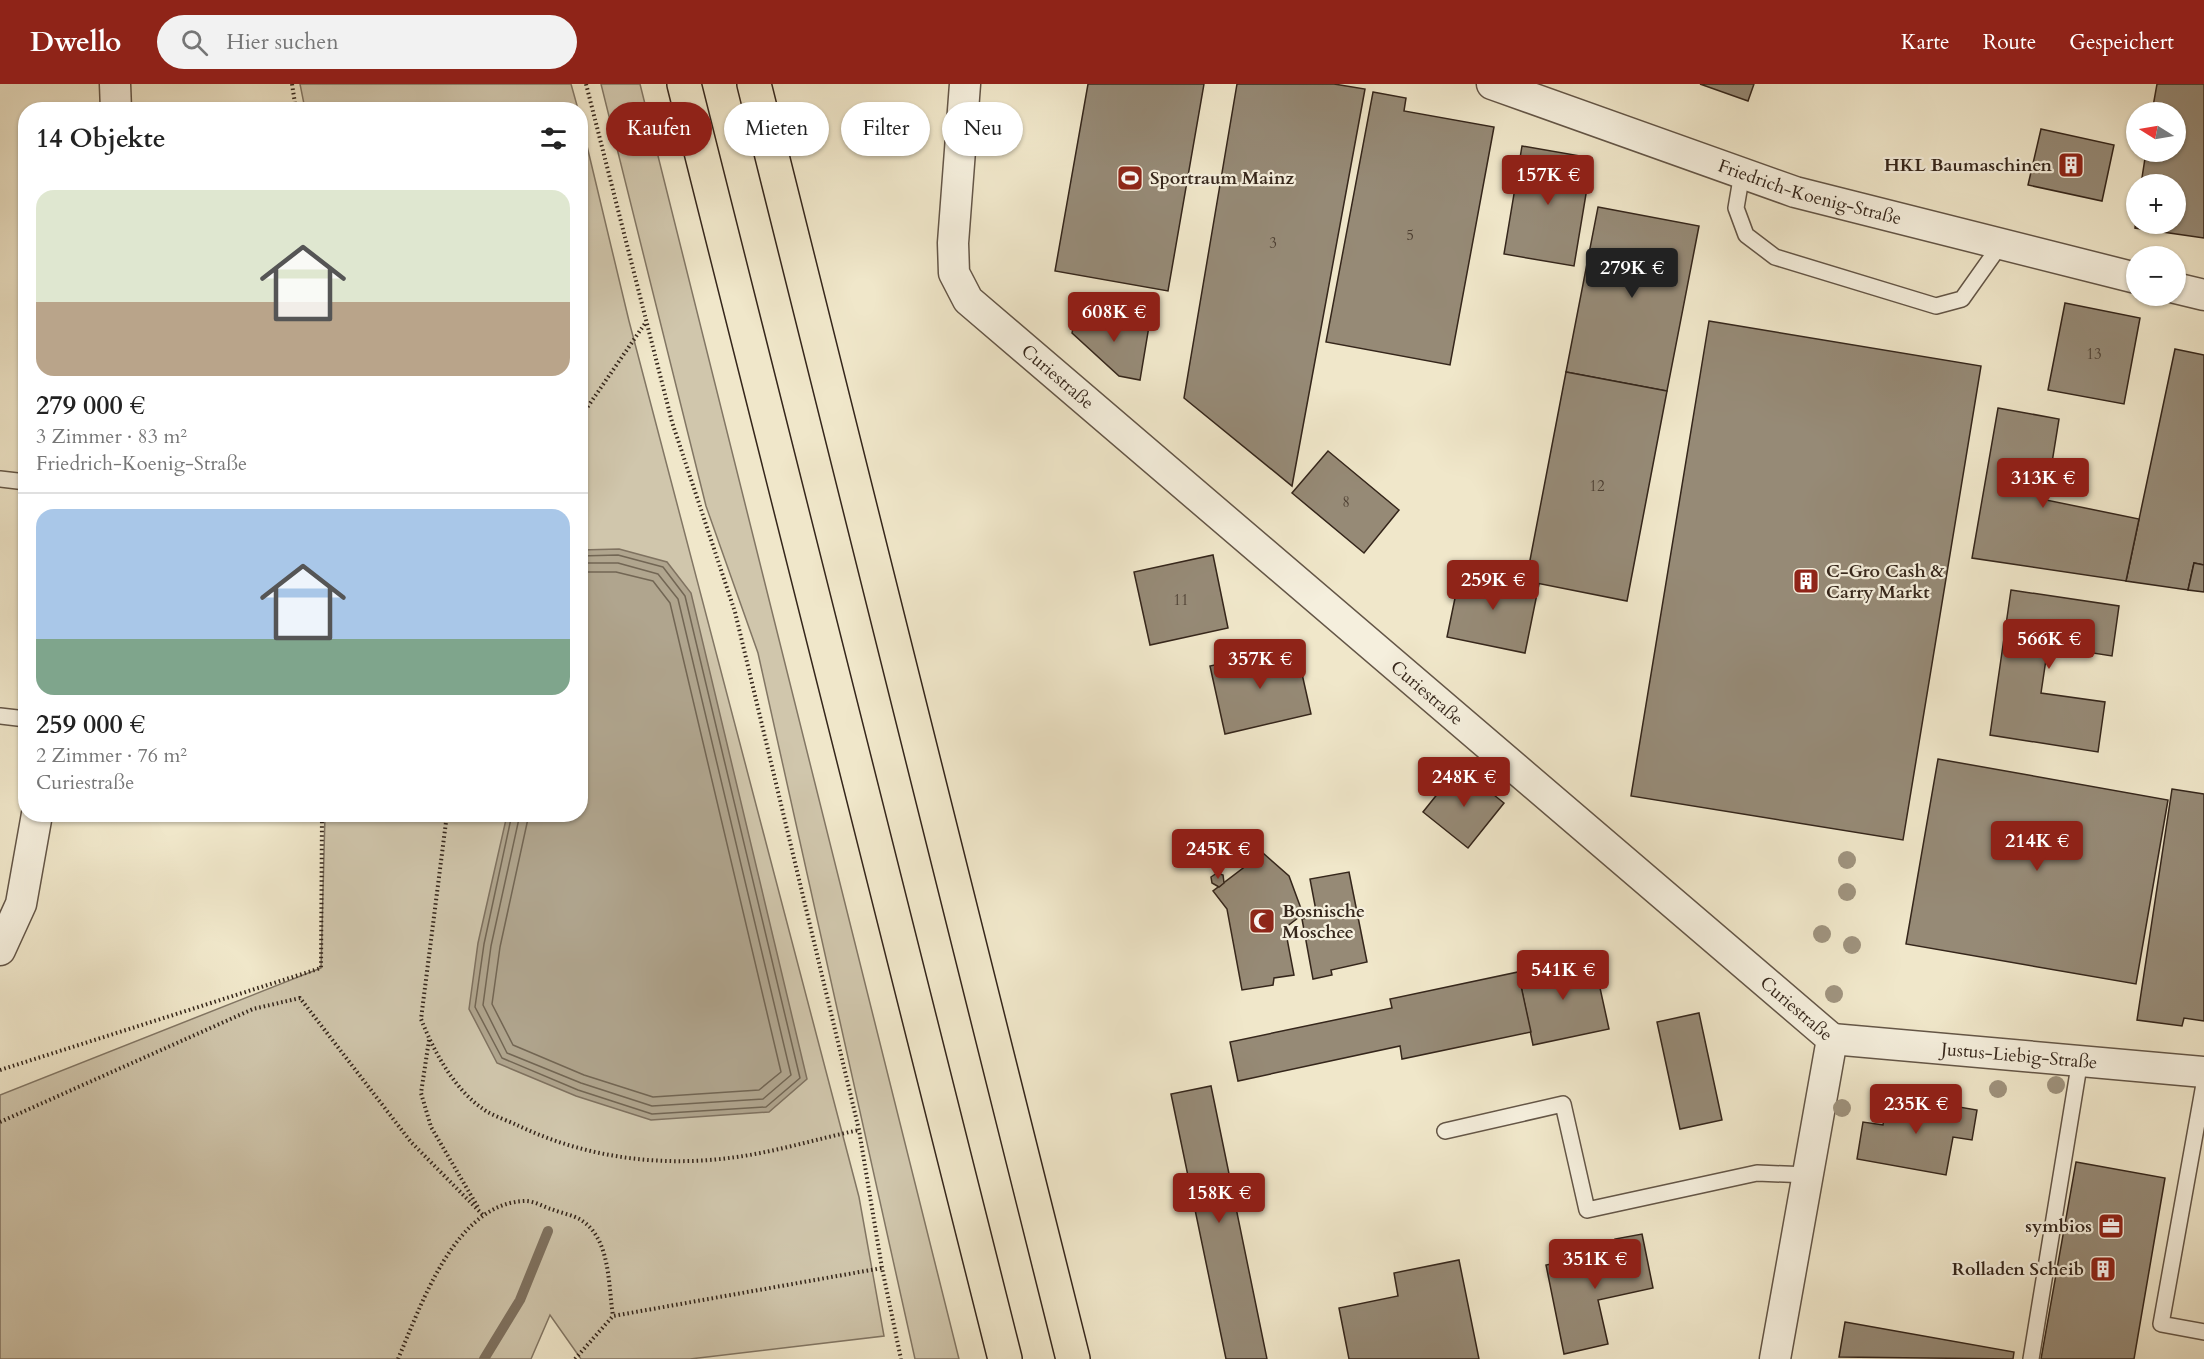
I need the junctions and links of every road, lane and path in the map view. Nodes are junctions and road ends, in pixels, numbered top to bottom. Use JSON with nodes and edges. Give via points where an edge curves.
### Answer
{"nodes":[{"id":1,"x":115,"y":84,"type":"edge"},
{"id":2,"x":292,"y":84,"type":"edge"},
{"id":3,"x":586,"y":84,"type":"edge"},
{"id":4,"x":684,"y":84,"type":"edge"},
{"id":5,"x":754,"y":84,"type":"edge"},
{"id":6,"x":965,"y":84,"type":"edge"},
{"id":7,"x":1492,"y":84,"type":"edge"},
{"id":8,"x":116,"y":102,"type":"edge"},
{"id":9,"x":295,"y":102,"type":"edge"},
{"id":10,"x":1742,"y":173,"type":"junction"},
{"id":11,"x":2001,"y":244,"type":"junction"},
{"id":12,"x":2126,"y":275,"type":"edge"},
{"id":13,"x":2186,"y":291,"type":"edge"},
{"id":14,"x":2204,"y":295,"type":"edge"},
{"id":15,"x":646,"y":321,"type":"junction"},
{"id":16,"x":588,"y":405,"type":"edge"},
{"id":17,"x":0,"y":479,"type":"edge"},
{"id":18,"x":18,"y":481,"type":"edge"},
{"id":19,"x":0,"y":716,"type":"edge"},
{"id":20,"x":18,"y":717,"type":"edge"},
{"id":21,"x":36,"y":822,"type":"edge"},
{"id":22,"x":322,"y":822,"type":"edge"},
{"id":23,"x":446,"y":822,"type":"edge"},
{"id":24,"x":0,"y":950,"type":"edge"},
{"id":25,"x":1832,"y":1038,"type":"junction"},
{"id":26,"x":429,"y":1039,"type":"junction"},
{"id":27,"x":2080,"y":1060,"type":"junction"},
{"id":28,"x":0,"y":1070,"type":"edge"},
{"id":29,"x":2204,"y":1071,"type":"edge"},
{"id":30,"x":2204,"y":1084,"type":"edge"},
{"id":31,"x":0,"y":1122,"type":"edge"},
{"id":32,"x":859,"y":1130,"type":"junction"},
{"id":33,"x":1445,"y":1131,"type":"dead end"},
{"id":34,"x":1809,"y":1175,"type":"junction"},
{"id":35,"x":483,"y":1216,"type":"junction"},
{"id":36,"x":882,"y":1268,"type":"junction"},
{"id":37,"x":613,"y":1316,"type":"junction"},
{"id":38,"x":2204,"y":1332,"type":"edge"},
{"id":39,"x":398,"y":1359,"type":"edge"},
{"id":40,"x":574,"y":1359,"type":"edge"},
{"id":41,"x":901,"y":1359,"type":"edge"},
{"id":42,"x":1005,"y":1359,"type":"edge"},
{"id":43,"x":1073,"y":1359,"type":"edge"},
{"id":44,"x":1775,"y":1359,"type":"edge"},
{"id":45,"x":2031,"y":1359,"type":"edge"}],
"edges":[{"from":1,"to":8,"type":"street"},
{"from":2,"to":9,"type":"path"},
{"from":3,"to":15,"type":"path"},
{"from":4,"to":42,"type":"highway"},
{"from":5,"to":43,"type":"highway"},
{"from":6,"to":25,"type":"street","name":"Curiestraße","via":[[953,253],[954,273],[968,300]]},
{"from":7,"to":10,"type":"street","name":"Friedrich-Koenig-Straße"},
{"from":10,"to":11,"type":"street","name":"Friedrich-Koenig-Straße","via":[[1796,192]]},
{"from":10,"to":11,"type":"lane","via":[[1736,208],[1746,235],[1775,256],[1936,306],[1962,298]]},
{"from":11,"to":12,"type":"street","name":"Friedrich-Koenig-Straße"},
{"from":13,"to":14,"type":"street"},
{"from":15,"to":16,"type":"path"},
{"from":15,"to":32,"type":"path","via":[[672,422],[735,612]]},
{"from":17,"to":18,"type":"lane"},
{"from":19,"to":20,"type":"lane"},
{"from":21,"to":24,"type":"street","via":[[21,904]]},
{"from":22,"to":28,"type":"path","via":[[321,968]]},
{"from":23,"to":26,"type":"path","via":[[421,1019]]},
{"from":25,"to":27,"type":"street","name":"Justus-Liebig-Straße"},
{"from":25,"to":34,"type":"street","name":"Curiestraße"},
{"from":26,"to":32,"type":"path","via":[[456,1083],[486,1111],[548,1140],[588,1152],[658,1161],[730,1158]]},
{"from":26,"to":35,"type":"path","via":[[421,1093],[431,1127]]},
{"from":27,"to":29,"type":"street","name":"Justus-Liebig-Straße"},
{"from":27,"to":45,"type":"lane"},
{"from":30,"to":38,"type":"lane","via":[[2161,1324]]},
{"from":31,"to":35,"type":"path","via":[[253,1010],[300,998],[411,1142]]},
{"from":32,"to":36,"type":"path"},
{"from":33,"to":34,"type":"lane","via":[[1563,1104],[1587,1210],[1756,1173]]},
{"from":34,"to":44,"type":"street","name":"Curiestraße"},
{"from":35,"to":37,"type":"path","via":[[503,1204],[528,1201],[582,1220],[602,1242]]},
{"from":35,"to":39,"type":"path","via":[[460,1237],[436,1273]]},
{"from":36,"to":37,"type":"path"},
{"from":36,"to":41,"type":"path"},
{"from":37,"to":40,"type":"path"}]}
